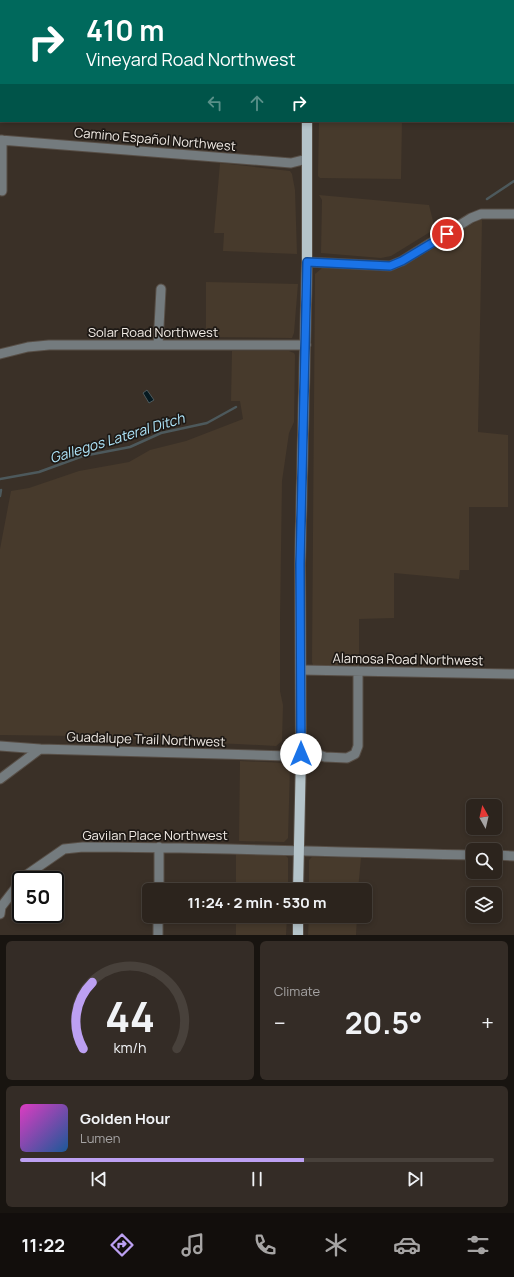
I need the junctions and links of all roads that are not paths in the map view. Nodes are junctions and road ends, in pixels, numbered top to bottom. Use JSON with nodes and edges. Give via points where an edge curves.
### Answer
{"nodes":[{"id":1,"x":307,"y":122,"type":"edge"},
{"id":2,"x":1,"y":140,"type":"edge"},
{"id":3,"x":307,"y":159,"type":"junction"},
{"id":4,"x":2,"y":191,"type":"dead end"},
{"id":5,"x":514,"y":214,"type":"edge"},
{"id":6,"x":307,"y":262,"type":"junction"},
{"id":7,"x":161,"y":289,"type":"dead end"},
{"id":8,"x":158,"y":345,"type":"junction"},
{"id":9,"x":306,"y":345,"type":"junction"},
{"id":10,"x":0,"y":354,"type":"edge"},
{"id":11,"x":301,"y":670,"type":"junction"},
{"id":12,"x":358,"y":671,"type":"junction"},
{"id":13,"x":514,"y":674,"type":"edge"},
{"id":14,"x":0,"y":746,"type":"edge"},
{"id":15,"x":40,"y":749,"type":"junction"},
{"id":16,"x":301,"y":754,"type":"junction"},
{"id":17,"x":0,"y":779,"type":"edge"},
{"id":18,"x":159,"y":847,"type":"junction"},
{"id":19,"x":299,"y":850,"type":"junction"},
{"id":20,"x":466,"y":855,"type":"edge"},
{"id":21,"x":502,"y":855,"type":"edge"},
{"id":22,"x":514,"y":856,"type":"edge"},
{"id":23,"x":33,"y":871,"type":"edge"},
{"id":24,"x":158,"y":883,"type":"edge"},
{"id":25,"x":298,"y":883,"type":"edge"},
{"id":26,"x":12,"y":892,"type":"edge"},
{"id":27,"x":0,"y":914,"type":"edge"},
{"id":28,"x":158,"y":923,"type":"edge"},
{"id":29,"x":298,"y":923,"type":"edge"},
{"id":30,"x":158,"y":935,"type":"edge"},
{"id":31,"x":298,"y":935,"type":"edge"}],
"edges":[{"from":1,"to":3,"type":"main road"},
{"from":2,"to":3,"type":"street","name":"Camino Español Northwest","via":[[291,163]]},
{"from":2,"to":4,"type":"street","name":"Camino Español Northwest"},
{"from":3,"to":6,"type":"main road"},
{"from":5,"to":6,"type":"street","via":[[481,214],[471,218],[390,266]]},
{"from":6,"to":9,"type":"main road"},
{"from":7,"to":8,"type":"street"},
{"from":8,"to":9,"type":"street","name":"Solar Road Northwest"},
{"from":8,"to":10,"type":"street","name":"Solar Road Northwest","via":[[49,345]]},
{"from":9,"to":11,"type":"main road","via":[[300,564]]},
{"from":11,"to":12,"type":"street","name":"Alamosa Road Northwest"},
{"from":11,"to":16,"type":"main road"},
{"from":12,"to":13,"type":"street","name":"Alamosa Road Northwest"},
{"from":12,"to":16,"type":"street","name":"Guadalupe Trail Northwest","via":[[358,746],[355,754],[347,758],[325,757],[310,752]]},
{"from":14,"to":15,"type":"street","name":"Guadalupe Trail Northwest"},
{"from":15,"to":16,"type":"street","name":"Guadalupe Trail Northwest","via":[[287,756]]},
{"from":15,"to":17,"type":"street"},
{"from":16,"to":19,"type":"main road"},
{"from":18,"to":19,"type":"street","name":"Gavilan Place Northwest"},
{"from":18,"to":23,"type":"street","name":"Gavilan Place Northwest","via":[[83,846],[64,849]]},
{"from":18,"to":24,"type":"street"},
{"from":19,"to":20,"type":"street","name":"Gavilan Place Northwest"},
{"from":19,"to":25,"type":"main road"},
{"from":21,"to":22,"type":"street"},
{"from":26,"to":27,"type":"street","name":"Gavilan Place Northwest","via":[[1,907]]},
{"from":28,"to":30,"type":"street"},
{"from":29,"to":31,"type":"main road"}]}
